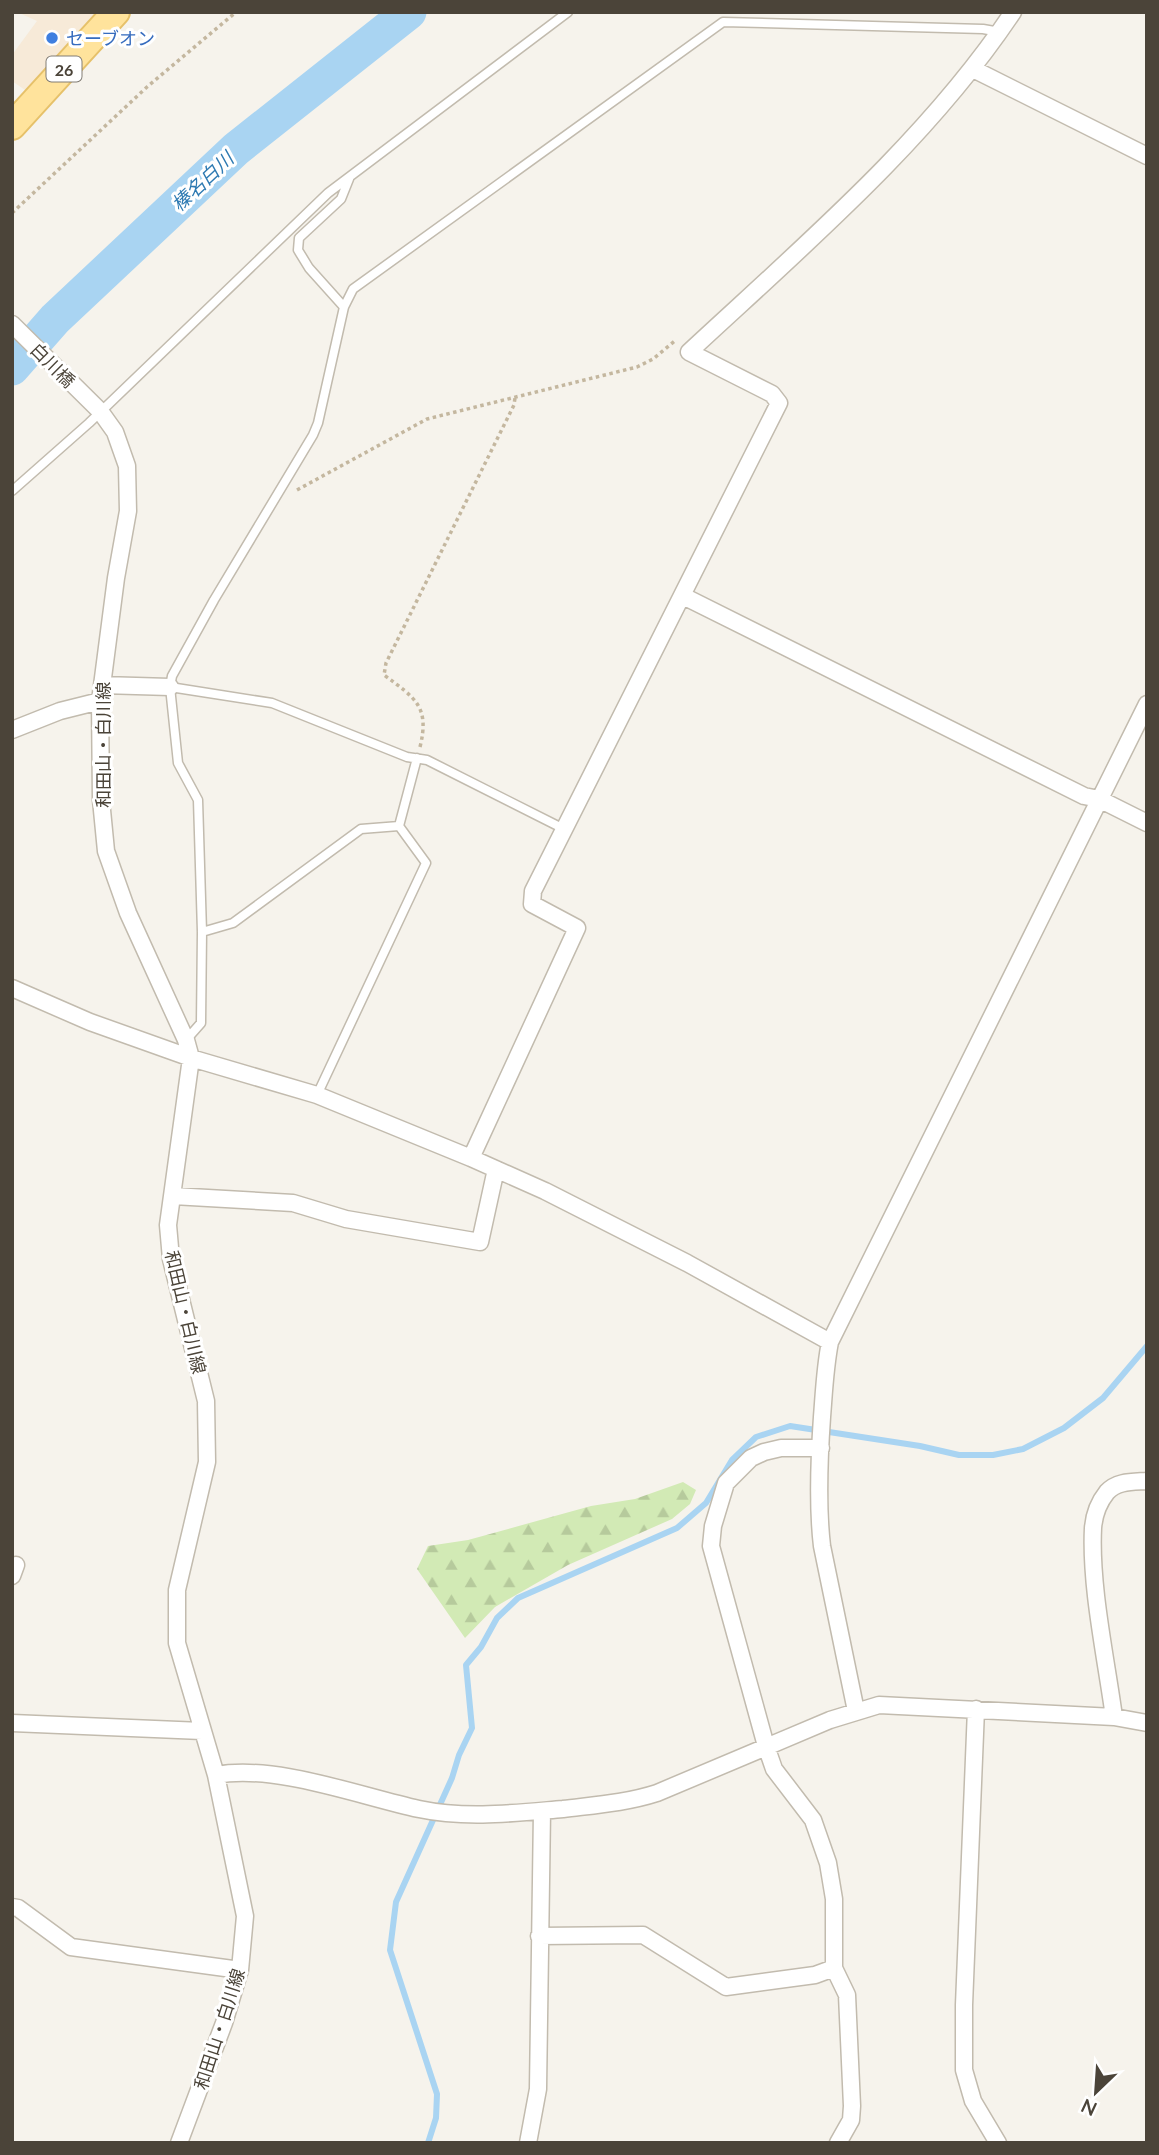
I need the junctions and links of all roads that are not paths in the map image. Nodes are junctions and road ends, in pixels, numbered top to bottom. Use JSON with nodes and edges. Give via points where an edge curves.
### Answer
{"nodes":[{"id":1,"x":117,"y":12,"type":"edge"},
{"id":2,"x":568,"y":12,"type":"edge"},
{"id":3,"x":788,"y":12,"type":"edge"},
{"id":4,"x":1013,"y":12,"type":"edge"},
{"id":5,"x":797,"y":23,"type":"junction"},
{"id":6,"x":1000,"y":32,"type":"junction"},
{"id":7,"x":973,"y":69,"type":"junction"},
{"id":8,"x":16,"y":112,"type":"edge"},
{"id":9,"x":1147,"y":156,"type":"edge"},
{"id":10,"x":350,"y":177,"type":"junction"},
{"id":11,"x":344,"y":307,"type":"junction"},
{"id":12,"x":12,"y":324,"type":"edge"},
{"id":13,"x":97,"y":409,"type":"junction"},
{"id":14,"x":12,"y":491,"type":"edge"},
{"id":15,"x":683,"y":596,"type":"junction"},
{"id":16,"x":170,"y":687,"type":"junction"},
{"id":17,"x":101,"y":693,"type":"junction"},
{"id":18,"x":1147,"y":704,"type":"edge"},
{"id":19,"x":12,"y":730,"type":"edge"},
{"id":20,"x":417,"y":758,"type":"junction"},
{"id":21,"x":1099,"y":799,"type":"junction"},
{"id":22,"x":1147,"y":823,"type":"edge"},
{"id":23,"x":399,"y":826,"type":"junction"},
{"id":24,"x":564,"y":829,"type":"junction"},
{"id":25,"x":202,"y":932,"type":"junction"},
{"id":26,"x":12,"y":988,"type":"edge"},
{"id":27,"x":186,"y":1040,"type":"junction"},
{"id":28,"x":191,"y":1058,"type":"junction"},
{"id":29,"x":317,"y":1095,"type":"junction"},
{"id":30,"x":471,"y":1158,"type":"junction"},
{"id":31,"x":496,"y":1169,"type":"junction"},
{"id":32,"x":173,"y":1196,"type":"junction"},
{"id":33,"x":830,"y":1342,"type":"junction"},
{"id":34,"x":821,"y":1446,"type":"junction"},
{"id":35,"x":1147,"y":1481,"type":"edge"},
{"id":36,"x":976,"y":1709,"type":"junction"},
{"id":37,"x":856,"y":1711,"type":"junction"},
{"id":38,"x":1114,"y":1717,"type":"junction"},
{"id":39,"x":12,"y":1723,"type":"edge"},
{"id":40,"x":1147,"y":1723,"type":"edge"},
{"id":41,"x":202,"y":1731,"type":"junction"},
{"id":42,"x":766,"y":1746,"type":"junction"},
{"id":43,"x":216,"y":1775,"type":"junction"},
{"id":44,"x":542,"y":1811,"type":"junction"},
{"id":45,"x":12,"y":1907,"type":"edge"},
{"id":46,"x":539,"y":1936,"type":"junction"},
{"id":47,"x":834,"y":1968,"type":"junction"},
{"id":48,"x":240,"y":1970,"type":"junction"},
{"id":49,"x":179,"y":2143,"type":"edge"},
{"id":50,"x":528,"y":2143,"type":"edge"},
{"id":51,"x":838,"y":2143,"type":"edge"},
{"id":52,"x":998,"y":2143,"type":"edge"}],
"edges":[{"from":1,"to":8,"type":"main road","number":"26"},
{"from":2,"to":10,"type":"lane"},
{"from":3,"to":5,"type":"lane"},
{"from":4,"to":6,"type":"street"},
{"from":5,"to":6,"type":"lane"},
{"from":5,"to":11,"type":"lane","via":[[723,22],[363,279]]},
{"from":6,"to":7,"type":"street"},
{"from":7,"to":9,"type":"street"},
{"from":7,"to":15,"type":"street","via":[[838,213],[689,352],[772,394],[779,403]]},
{"from":10,"to":11,"type":"lane","via":[[341,199],[299,238],[298,250]]},
{"from":10,"to":13,"type":"lane"},
{"from":11,"to":16,"type":"lane","via":[[318,423],[178,665]]},
{"from":12,"to":13,"type":"street","name":"白川橋"},
{"from":13,"to":14,"type":"lane"},
{"from":13,"to":17,"type":"street","name":"和田山・白川線","via":[[115,432],[129,482]]},
{"from":15,"to":21,"type":"street","via":[[1084,796]]},
{"from":15,"to":24,"type":"street"},
{"from":16,"to":17,"type":"street"},
{"from":16,"to":20,"type":"lane","via":[[272,703]]},
{"from":16,"to":25,"type":"lane","via":[[178,763],[198,800]]},
{"from":17,"to":19,"type":"street"},
{"from":17,"to":27,"type":"street","name":"和田山・白川線","via":[[106,851],[128,913]]},
{"from":18,"to":21,"type":"street"},
{"from":20,"to":23,"type":"lane"},
{"from":20,"to":24,"type":"lane"},
{"from":21,"to":22,"type":"street"},
{"from":21,"to":33,"type":"street"},
{"from":23,"to":25,"type":"lane","via":[[361,829],[233,923]]},
{"from":23,"to":29,"type":"lane","via":[[426,863]]},
{"from":24,"to":30,"type":"street","via":[[533,891],[532,904],[578,928]]},
{"from":25,"to":27,"type":"lane","via":[[201,1023]]},
{"from":26,"to":28,"type":"street"},
{"from":27,"to":28,"type":"street","name":"和田山・白川線"},
{"from":28,"to":29,"type":"street"},
{"from":28,"to":32,"type":"street","name":"和田山・白川線"},
{"from":29,"to":30,"type":"street"},
{"from":30,"to":31,"type":"street"},
{"from":31,"to":32,"type":"street","via":[[480,1242],[346,1219],[293,1203]]},
{"from":31,"to":33,"type":"street","via":[[687,1263]]},
{"from":32,"to":41,"type":"street","name":"和田山・白川線","via":[[168,1225],[171,1259],[206,1401],[207,1462],[177,1590],[177,1643]]},
{"from":33,"to":34,"type":"street"},
{"from":34,"to":37,"type":"street","via":[[818,1519]]},
{"from":34,"to":42,"type":"street","via":[[781,1448],[751,1458],[726,1483],[713,1526],[711,1546]]},
{"from":35,"to":38,"type":"street","via":[[1119,1483],[1108,1490],[1093,1528]]},
{"from":36,"to":37,"type":"street","via":[[879,1705]]},
{"from":36,"to":38,"type":"street"},
{"from":36,"to":52,"type":"street","via":[[964,2070],[973,2101]]},
{"from":37,"to":42,"type":"street"},
{"from":38,"to":40,"type":"street"},
{"from":39,"to":41,"type":"street"},
{"from":41,"to":43,"type":"street","name":"和田山・白川線"},
{"from":42,"to":44,"type":"street","via":[[629,1802]]},
{"from":42,"to":47,"type":"street","via":[[774,1769],[813,1820],[822,1840],[834,1899]]},
{"from":43,"to":44,"type":"street","via":[[267,1773],[446,1814]]},
{"from":43,"to":48,"type":"street","name":"和田山・白川線","via":[[245,1916]]},
{"from":44,"to":46,"type":"street"},
{"from":45,"to":48,"type":"street","via":[[71,1947]]},
{"from":46,"to":47,"type":"street","via":[[643,1935],[726,1987],[815,1975]]},
{"from":46,"to":50,"type":"street","via":[[538,2089]]},
{"from":47,"to":51,"type":"street","via":[[847,1995],[852,2106],[851,2120]]},
{"from":48,"to":49,"type":"street","name":"和田山・白川線"}]}
